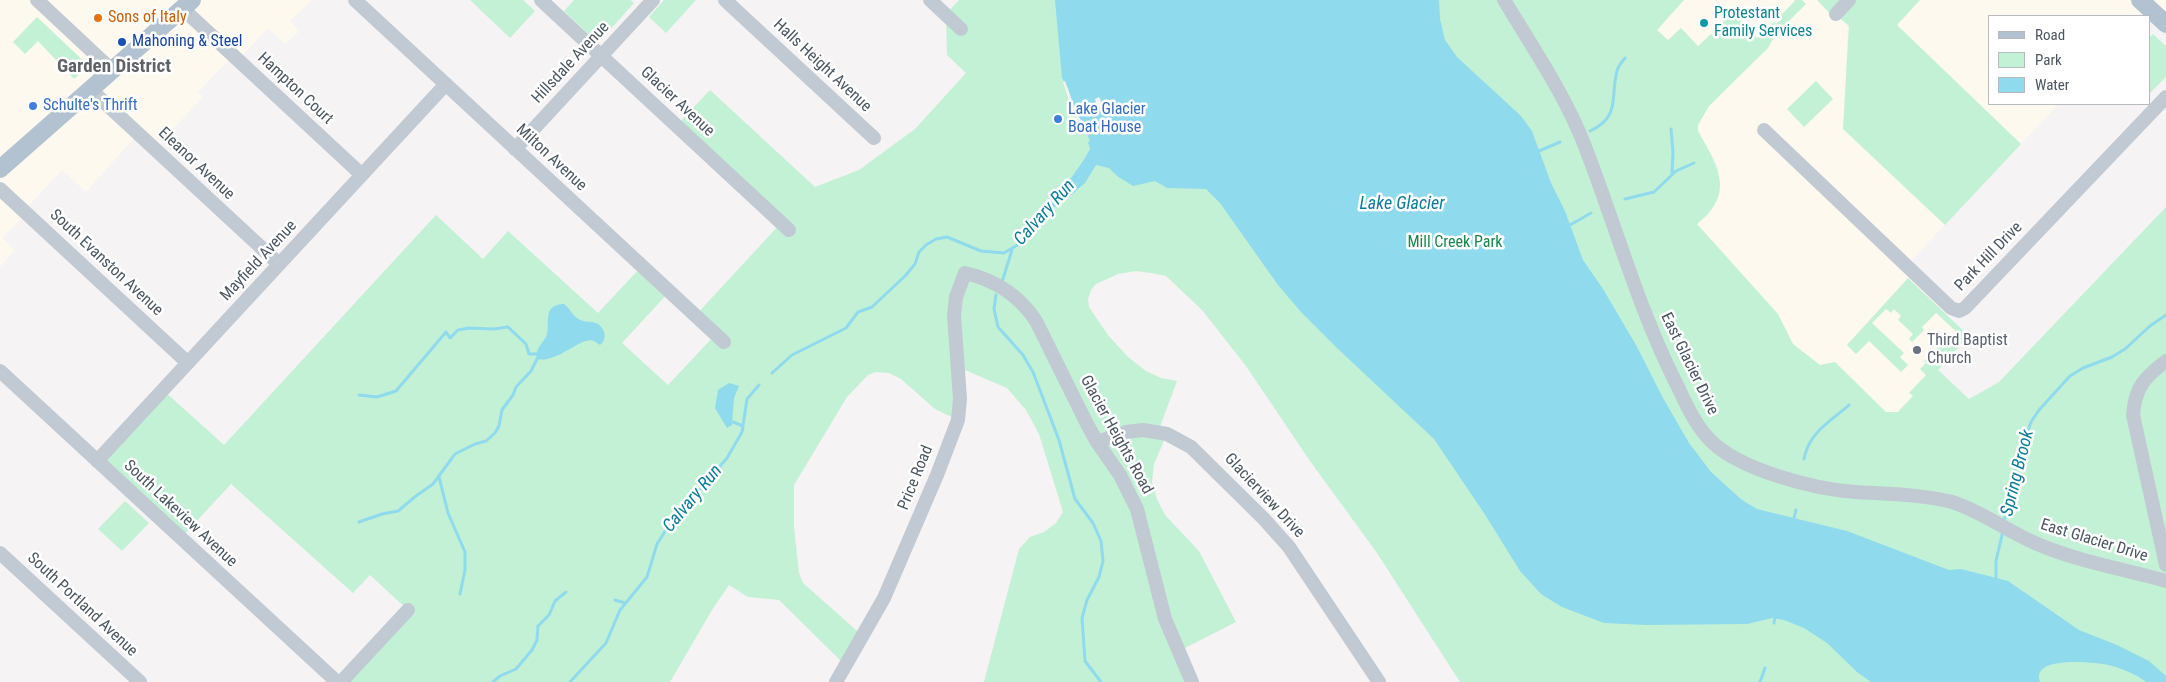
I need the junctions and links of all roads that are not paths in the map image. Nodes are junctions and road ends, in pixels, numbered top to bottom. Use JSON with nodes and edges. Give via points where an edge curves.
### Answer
{"nodes":[{"id":1,"x":37,"y":0,"type":"edge"},
{"id":2,"x":354,"y":0,"type":"edge"},
{"id":3,"x":541,"y":0,"type":"edge"},
{"id":4,"x":653,"y":0,"type":"edge"},
{"id":5,"x":725,"y":0,"type":"edge"},
{"id":6,"x":930,"y":0,"type":"edge"},
{"id":7,"x":1504,"y":0,"type":"edge"},
{"id":8,"x":1850,"y":0,"type":"edge"},
{"id":9,"x":2140,"y":0,"type":"edge"},
{"id":10,"x":187,"y":4,"type":"edge"},
{"id":11,"x":1836,"y":14,"type":"dead end"},
{"id":12,"x":2166,"y":24,"type":"edge"},
{"id":13,"x":961,"y":29,"type":"dead end"},
{"id":14,"x":601,"y":56,"type":"junction"},
{"id":15,"x":112,"y":70,"type":"junction"},
{"id":16,"x":446,"y":84,"type":"junction"},
{"id":17,"x":90,"y":89,"type":"junction"},
{"id":18,"x":2166,"y":97,"type":"edge"},
{"id":19,"x":1764,"y":130,"type":"dead end"},
{"id":20,"x":874,"y":138,"type":"dead end"},
{"id":21,"x":515,"y":149,"type":"junction"},
{"id":22,"x":0,"y":169,"type":"edge"},
{"id":23,"x":362,"y":175,"type":"junction"},
{"id":24,"x":0,"y":189,"type":"edge"},
{"id":25,"x":789,"y":230,"type":"dead end"},
{"id":26,"x":279,"y":264,"type":"junction"},
{"id":27,"x":965,"y":273,"type":"joint"},
{"id":28,"x":724,"y":342,"type":"dead end"},
{"id":29,"x":2166,"y":362,"type":"edge"},
{"id":30,"x":188,"y":363,"type":"junction"},
{"id":31,"x":0,"y":371,"type":"edge"},
{"id":32,"x":1097,"y":442,"type":"junction"},
{"id":33,"x":97,"y":461,"type":"junction"},
{"id":34,"x":0,"y":553,"type":"edge"},
{"id":35,"x":2166,"y":565,"type":"edge"},
{"id":36,"x":2166,"y":580,"type":"edge"},
{"id":37,"x":408,"y":610,"type":"dead end"},
{"id":38,"x":140,"y":682,"type":"edge"},
{"id":39,"x":337,"y":682,"type":"edge"},
{"id":40,"x":342,"y":682,"type":"edge"},
{"id":41,"x":836,"y":682,"type":"edge"},
{"id":42,"x":1192,"y":682,"type":"edge"},
{"id":43,"x":1378,"y":682,"type":"edge"}],
"edges":[{"from":1,"to":15,"type":"street"},
{"from":2,"to":16,"type":"street","name":"Milton Avenue"},
{"from":3,"to":14,"type":"street","name":"Glacier Avenue"},
{"from":4,"to":14,"type":"street","name":"Hillsdale Avenue"},
{"from":5,"to":20,"type":"street","name":"Halls Height Avenue"},
{"from":6,"to":13,"type":"street"},
{"from":7,"to":36,"type":"street","name":"East Glacier Drive","via":[[1547,71],[1586,148],[1654,335],[1688,406],[1709,439],[1733,457],[1788,478],[1855,492],[1940,500],[1971,510],[2055,551]]},
{"from":8,"to":11,"type":"street"},
{"from":9,"to":12,"type":"main road"},
{"from":10,"to":15,"type":"main road"},
{"from":10,"to":23,"type":"street","name":"Hampton Court"},
{"from":14,"to":21,"type":"street","name":"Hillsdale Avenue"},
{"from":14,"to":25,"type":"street","name":"Glacier Avenue"},
{"from":15,"to":17,"type":"main road"},
{"from":16,"to":21,"type":"street","name":"Milton Avenue"},
{"from":16,"to":23,"type":"street","name":"Mayfield Avenue"},
{"from":17,"to":22,"type":"main road"},
{"from":17,"to":26,"type":"street","name":"Eleanor Avenue"},
{"from":18,"to":19,"type":"street","name":"Park Hill Drive","via":[[1959,311],[1951,308]]},
{"from":21,"to":28,"type":"street","name":"Milton Avenue"},
{"from":23,"to":26,"type":"street","name":"Mayfield Avenue"},
{"from":24,"to":30,"type":"street","name":"South Evanston Avenue"},
{"from":26,"to":30,"type":"street","name":"Mayfield Avenue"},
{"from":27,"to":32,"type":"street","name":"Glacier Heights Road","via":[[985,278],[1006,289],[1033,317]]},
{"from":27,"to":41,"type":"street","name":"Price Road","via":[[956,297],[954,316],[960,398],[958,420],[884,598]]},
{"from":29,"to":35,"type":"street","via":[[2138,388],[2133,415]]},
{"from":30,"to":33,"type":"street","name":"Mayfield Avenue"},
{"from":31,"to":33,"type":"street","name":"South Lakeview Avenue"},
{"from":32,"to":42,"type":"street","name":"Glacier Heights Road","via":[[1117,470],[1137,509],[1165,618]]},
{"from":32,"to":43,"type":"street","name":"Glacierview Drive","via":[[1143,430],[1167,434],[1191,447],[1289,547]]},
{"from":33,"to":39,"type":"street","name":"South Lakeview Avenue"},
{"from":34,"to":38,"type":"street","name":"South Portland Avenue"},
{"from":37,"to":40,"type":"street"}]}
